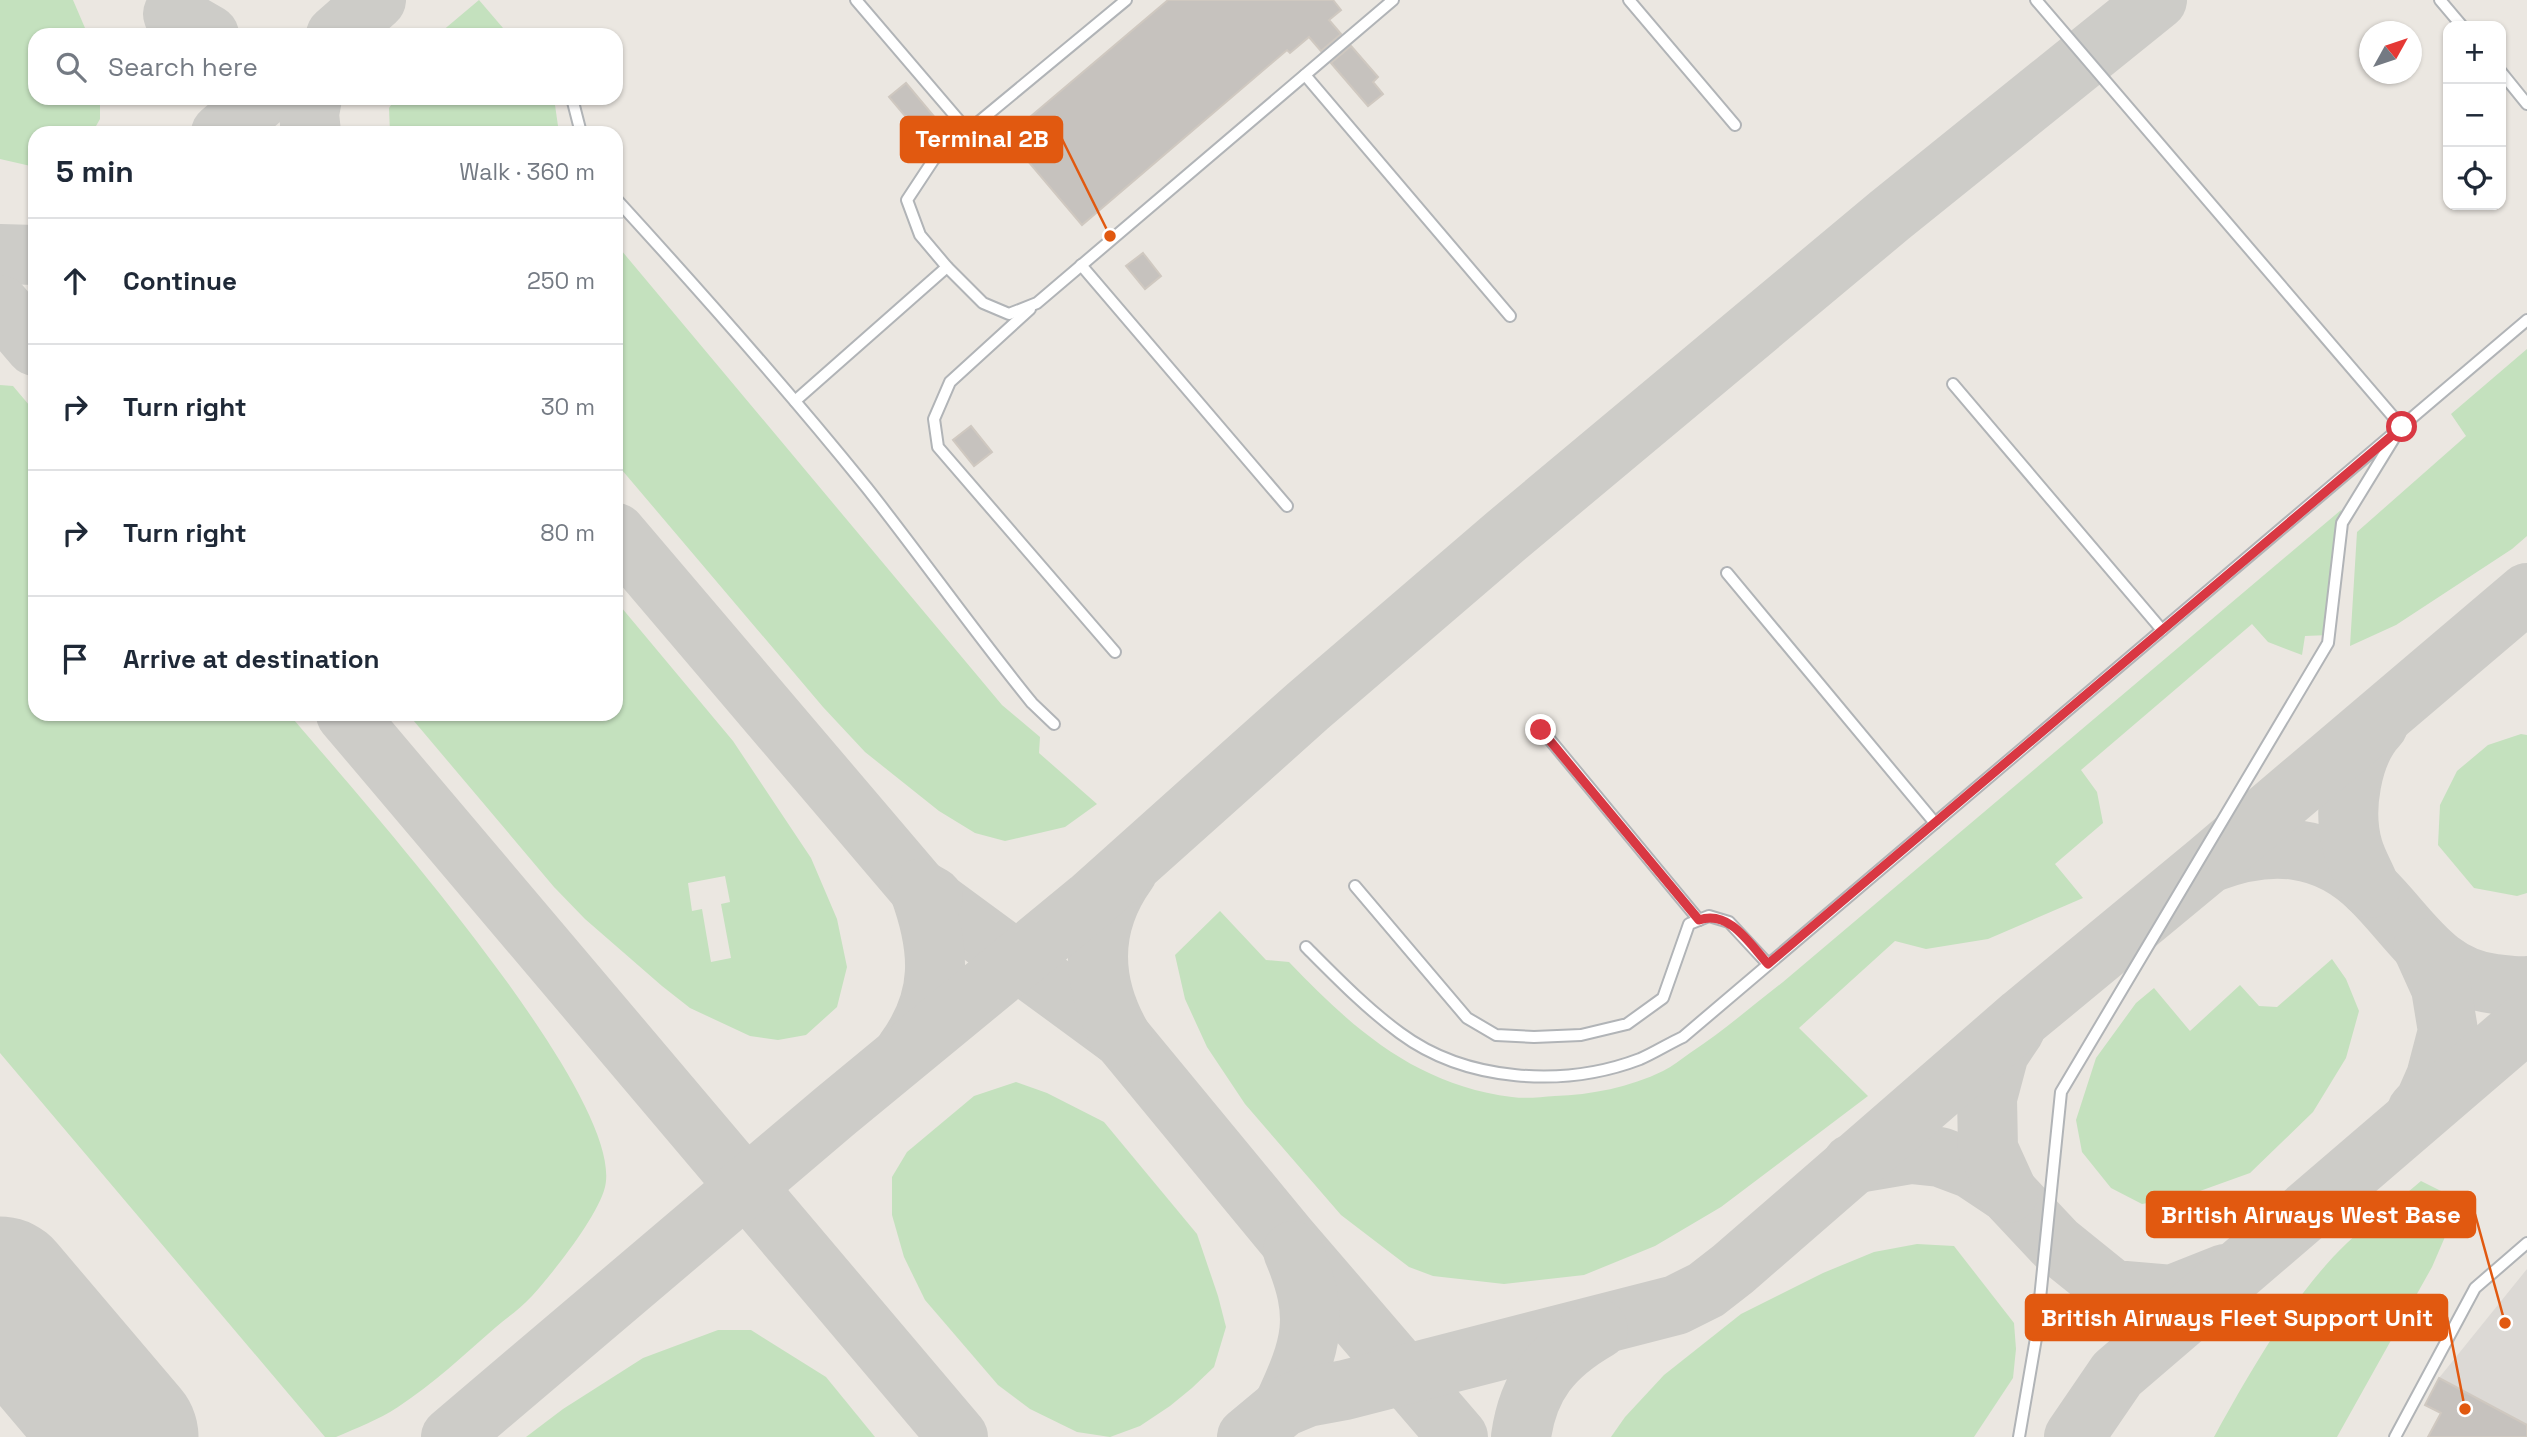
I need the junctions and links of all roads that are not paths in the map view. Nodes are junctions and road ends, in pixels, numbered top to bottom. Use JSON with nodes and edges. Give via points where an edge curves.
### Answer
{"nodes":[{"id":1,"x":856,"y":0,"type":"edge"},
{"id":2,"x":1126,"y":0,"type":"edge"},
{"id":3,"x":1393,"y":0,"type":"edge"},
{"id":4,"x":1629,"y":0,"type":"edge"},
{"id":5,"x":2036,"y":0,"type":"edge"},
{"id":6,"x":2440,"y":0,"type":"edge"},
{"id":7,"x":2458,"y":21,"type":"edge"},
{"id":8,"x":1305,"y":75,"type":"junction"},
{"id":9,"x":2506,"y":78,"type":"edge"},
{"id":10,"x":2527,"y":104,"type":"edge"},
{"id":11,"x":574,"y":105,"type":"edge"},
{"id":12,"x":1735,"y":125,"type":"dead end"},
{"id":13,"x":579,"y":126,"type":"edge"},
{"id":14,"x":968,"y":131,"type":"junction"},
{"id":15,"x":623,"y":207,"type":"edge"},
{"id":16,"x":1081,"y":265,"type":"junction"},
{"id":17,"x":947,"y":267,"type":"junction"},
{"id":18,"x":1037,"y":303,"type":"junction"},
{"id":19,"x":1510,"y":316,"type":"dead end"},
{"id":20,"x":2527,"y":320,"type":"edge"},
{"id":21,"x":1953,"y":384,"type":"dead end"},
{"id":22,"x":795,"y":401,"type":"junction"},
{"id":23,"x":2402,"y":427,"type":"junction"},
{"id":24,"x":1287,"y":506,"type":"dead end"},
{"id":25,"x":1727,"y":573,"type":"dead end"},
{"id":26,"x":2162,"y":630,"type":"junction"},
{"id":27,"x":1115,"y":652,"type":"dead end"},
{"id":28,"x":1054,"y":724,"type":"dead end"},
{"id":29,"x":1541,"y":730,"type":"dead end"},
{"id":30,"x":1935,"y":823,"type":"junction"},
{"id":31,"x":1354,"y":886,"type":"dead end"},
{"id":32,"x":1699,"y":920,"type":"junction"},
{"id":33,"x":1306,"y":947,"type":"dead end"},
{"id":34,"x":1768,"y":964,"type":"junction"},
{"id":35,"x":2527,"y":1243,"type":"edge"},
{"id":36,"x":2019,"y":1437,"type":"edge"},
{"id":37,"x":2395,"y":1437,"type":"edge"}],
"edges":[{"from":1,"to":14,"type":"lane"},
{"from":2,"to":14,"type":"lane"},
{"from":3,"to":8,"type":"lane"},
{"from":4,"to":12,"type":"lane"},
{"from":5,"to":23,"type":"lane"},
{"from":6,"to":7,"type":"lane"},
{"from":8,"to":16,"type":"lane"},
{"from":8,"to":19,"type":"lane"},
{"from":9,"to":10,"type":"lane"},
{"from":11,"to":13,"type":"lane"},
{"from":14,"to":17,"type":"lane","via":[[934,159],[907,200],[919,235]]},
{"from":15,"to":22,"type":"lane"},
{"from":16,"to":18,"type":"lane"},
{"from":16,"to":24,"type":"lane"},
{"from":17,"to":18,"type":"lane","via":[[982,303],[1009,314]]},
{"from":17,"to":22,"type":"lane"},
{"from":18,"to":27,"type":"lane","via":[[950,382],[934,419],[939,447]]},
{"from":20,"to":23,"type":"lane"},
{"from":21,"to":26,"type":"lane"},
{"from":22,"to":28,"type":"lane","via":[[1032,703]]},
{"from":23,"to":26,"type":"lane"},
{"from":23,"to":36,"type":"lane","via":[[2342,523],[2328,643],[2061,1092],[2036,1338]]},
{"from":25,"to":30,"type":"lane"},
{"from":26,"to":30,"type":"lane"},
{"from":29,"to":32,"type":"lane"},
{"from":30,"to":34,"type":"lane"},
{"from":31,"to":32,"type":"lane","via":[[1467,1018],[1496,1035],[1581,1035],[1627,1024],[1663,998],[1689,924]]},
{"from":32,"to":34,"type":"lane","via":[[1709,916],[1729,922]]},
{"from":33,"to":34,"type":"lane","via":[[1372,1011],[1431,1052],[1461,1065],[1530,1076],[1567,1075],[1639,1059],[1682,1037]]},
{"from":35,"to":37,"type":"lane","via":[[2475,1287]]}]}
